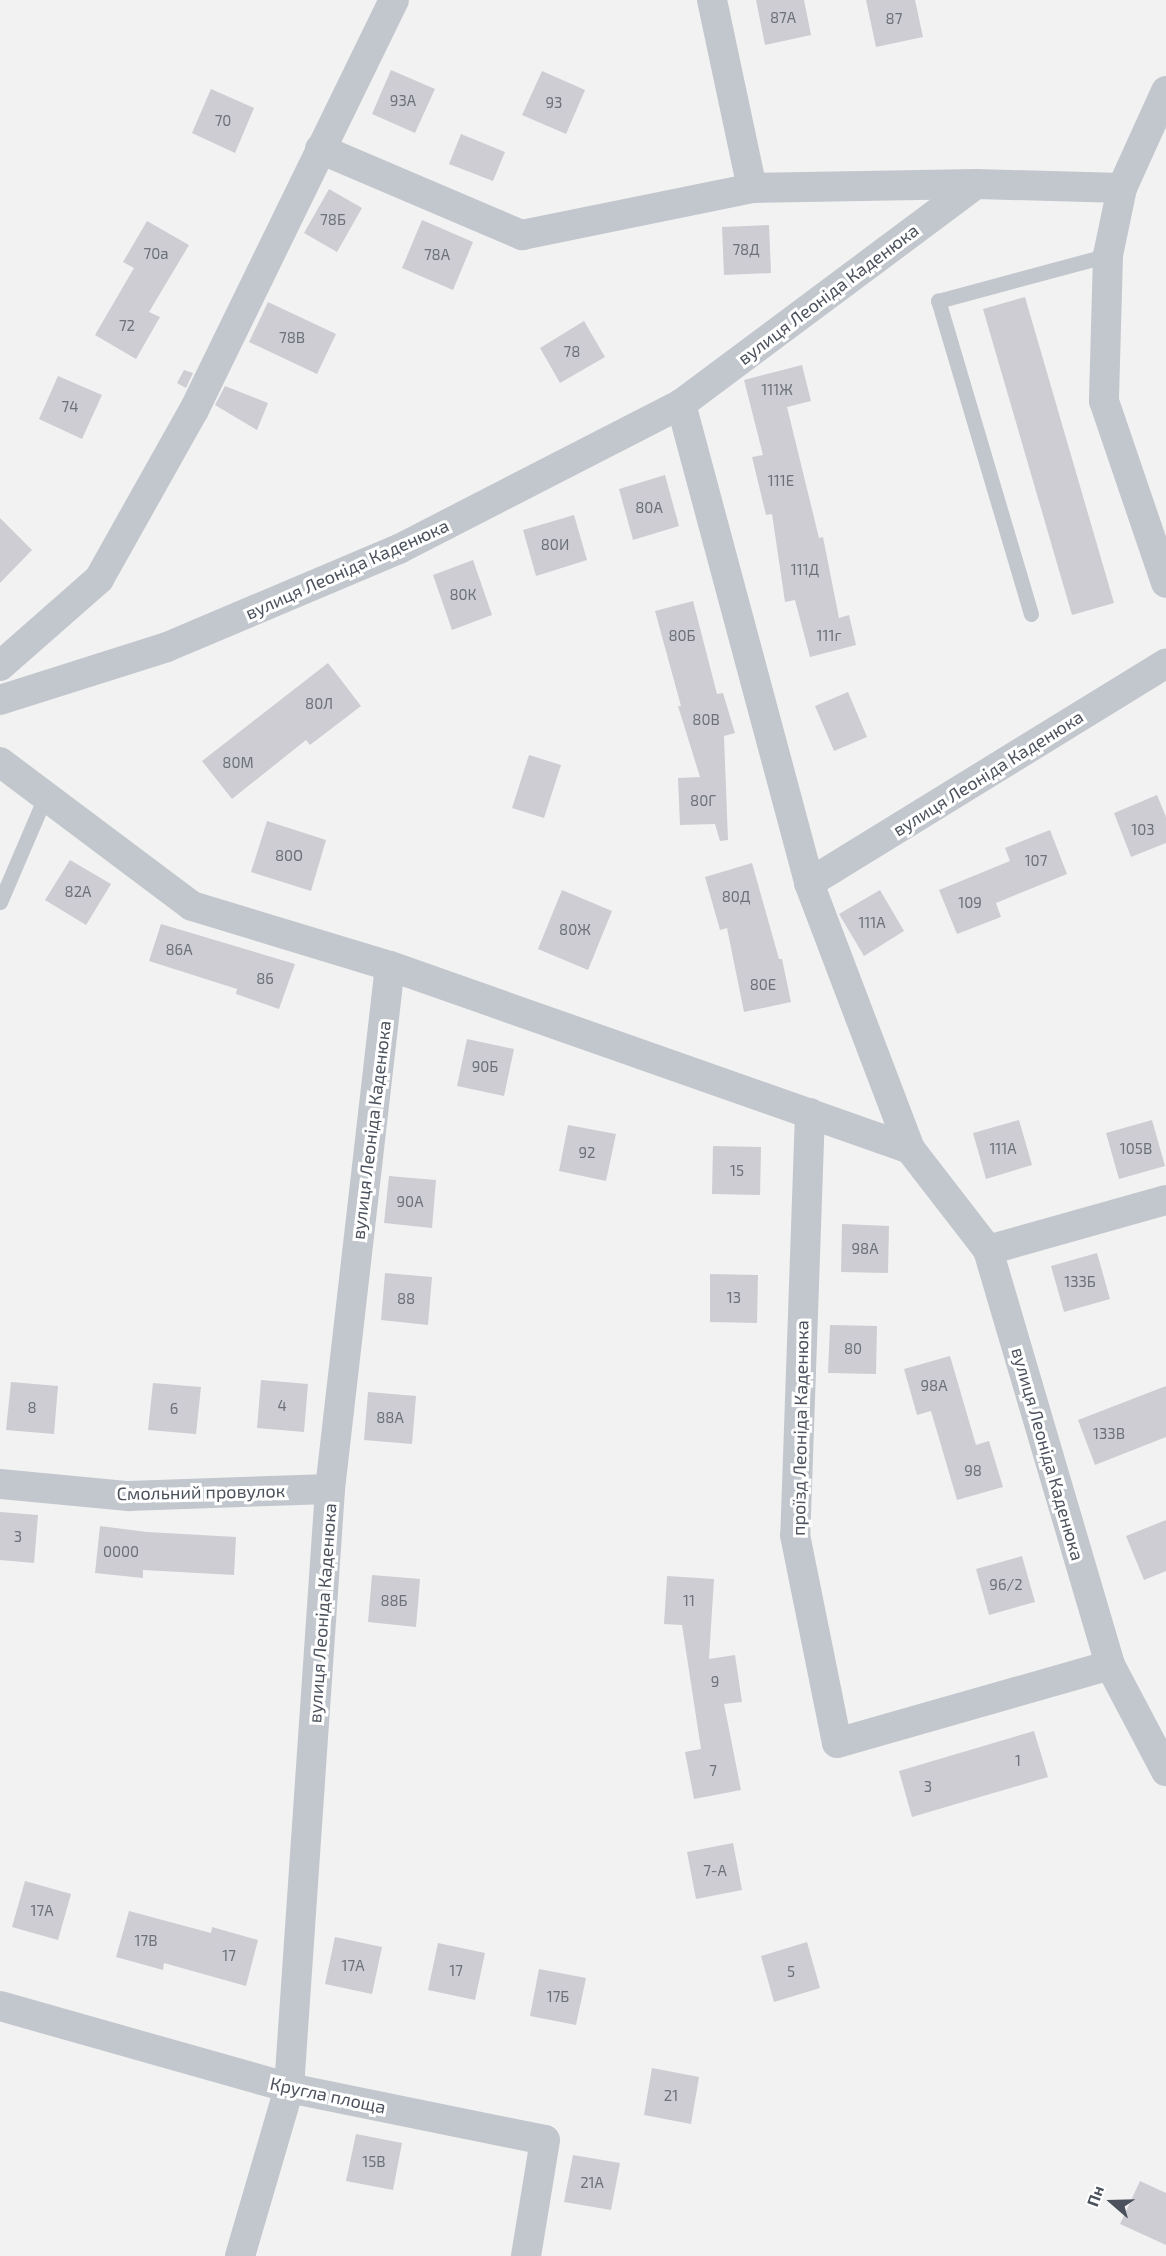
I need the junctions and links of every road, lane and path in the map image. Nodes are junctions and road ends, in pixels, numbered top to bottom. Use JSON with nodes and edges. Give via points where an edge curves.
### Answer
{"nodes":[{"id":1,"x":394,"y":0,"type":"edge"},
{"id":2,"x":712,"y":0,"type":"edge"},
{"id":3,"x":1166,"y":91,"type":"edge"},
{"id":4,"x":320,"y":149,"type":"junction"},
{"id":5,"x":975,"y":184,"type":"junction"},
{"id":6,"x":752,"y":188,"type":"junction"},
{"id":7,"x":1122,"y":188,"type":"junction"},
{"id":8,"x":1108,"y":255,"type":"junction"},
{"id":9,"x":681,"y":404,"type":"junction"},
{"id":10,"x":1166,"y":583,"type":"edge"},
{"id":11,"x":1031,"y":614,"type":"dead end"},
{"id":12,"x":1166,"y":663,"type":"edge"},
{"id":13,"x":0,"y":666,"type":"edge"},
{"id":14,"x":0,"y":700,"type":"edge"},
{"id":15,"x":0,"y":762,"type":"edge"},
{"id":16,"x":45,"y":797,"type":"junction"},
{"id":17,"x":809,"y":883,"type":"junction"},
{"id":18,"x":0,"y":902,"type":"edge"},
{"id":19,"x":390,"y":966,"type":"junction"},
{"id":20,"x":810,"y":1113,"type":"junction"},
{"id":21,"x":910,"y":1149,"type":"junction"},
{"id":22,"x":1166,"y":1200,"type":"edge"},
{"id":23,"x":988,"y":1250,"type":"junction"},
{"id":24,"x":0,"y":1484,"type":"edge"},
{"id":25,"x":330,"y":1489,"type":"junction"},
{"id":26,"x":1110,"y":1665,"type":"junction"},
{"id":27,"x":1166,"y":1771,"type":"edge"},
{"id":28,"x":0,"y":2006,"type":"edge"},
{"id":29,"x":289,"y":2088,"type":"junction"},
{"id":30,"x":240,"y":2256,"type":"edge"},
{"id":31,"x":526,"y":2256,"type":"edge"}],
"edges":[{"from":1,"to":4,"type":"street"},
{"from":2,"to":6,"type":"street"},
{"from":3,"to":7,"type":"street"},
{"from":4,"to":6,"type":"street","via":[[522,235]]},
{"from":4,"to":13,"type":"street","via":[[194,410],[99,579]]},
{"from":5,"to":6,"type":"street"},
{"from":5,"to":7,"type":"street"},
{"from":5,"to":9,"type":"street","name":"вулиця Леоніда Каденюка"},
{"from":7,"to":8,"type":"street"},
{"from":8,"to":10,"type":"street","via":[[1104,401]]},
{"from":8,"to":11,"type":"lane","via":[[938,301]]},
{"from":9,"to":14,"type":"street","name":"вулиця Леоніда Каденюка","via":[[399,549],[167,647]]},
{"from":9,"to":17,"type":"street","name":"вулиця Леоніда Каденюка"},
{"from":12,"to":17,"type":"street","name":"вулиця Леоніда Каденюка"},
{"from":15,"to":16,"type":"street"},
{"from":16,"to":18,"type":"lane"},
{"from":16,"to":19,"type":"street","via":[[192,906]]},
{"from":17,"to":21,"type":"street","name":"вулиця Леоніда Каденюка"},
{"from":19,"to":20,"type":"street"},
{"from":19,"to":25,"type":"street","name":"вулиця Леоніда Каденюка"},
{"from":20,"to":21,"type":"street"},
{"from":20,"to":26,"type":"street","name":"проїзд Леоніда Каденюка","via":[[795,1535],[837,1743]]},
{"from":21,"to":23,"type":"street","name":"вулиця Леоніда Каденюка"},
{"from":22,"to":23,"type":"street"},
{"from":23,"to":26,"type":"street","name":"вулиця Леоніда Каденюка"},
{"from":24,"to":25,"type":"street","name":"Смольний провулок","via":[[128,1496]]},
{"from":25,"to":29,"type":"street","name":"вулиця Леоніда Каденюка"},
{"from":26,"to":27,"type":"street","name":"вулиця Леоніда Каденюка"},
{"from":28,"to":29,"type":"street","name":"Кругла площа"},
{"from":29,"to":30,"type":"street","name":"вулиця Леоніда Каденюка"},
{"from":29,"to":31,"type":"street","name":"Кругла площа","via":[[545,2140]]}]}
